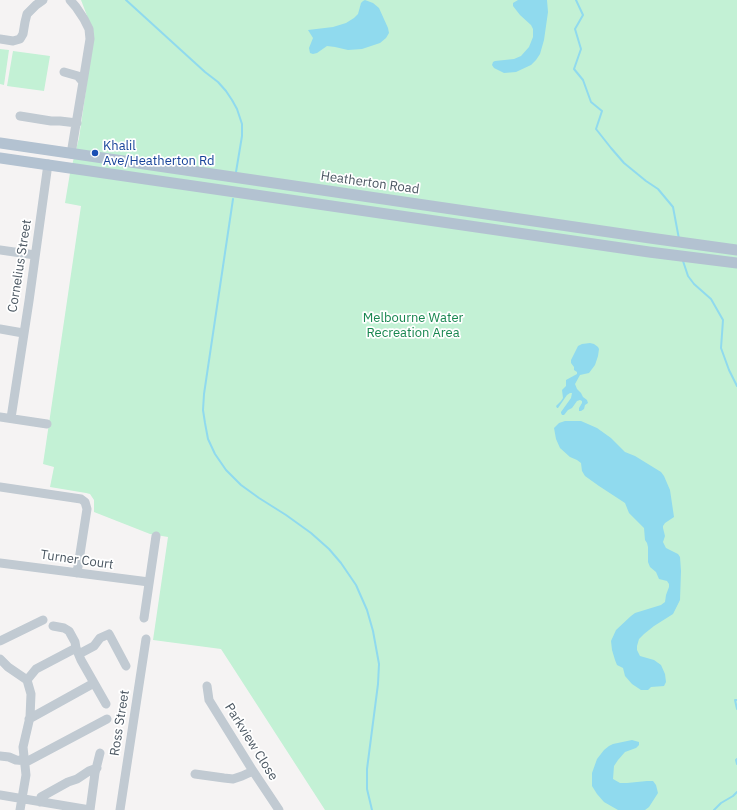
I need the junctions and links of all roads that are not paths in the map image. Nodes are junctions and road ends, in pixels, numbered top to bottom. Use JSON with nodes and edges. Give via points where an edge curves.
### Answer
{"nodes":[{"id":1,"x":43,"y":0,"type":"edge"},
{"id":2,"x":70,"y":0,"type":"edge"},
{"id":3,"x":0,"y":39,"type":"edge"},
{"id":4,"x":64,"y":72,"type":"dead end"},
{"id":5,"x":83,"y":82,"type":"junction"},
{"id":6,"x":20,"y":116,"type":"dead end"},
{"id":7,"x":77,"y":123,"type":"junction"},
{"id":8,"x":0,"y":143,"type":"edge"},
{"id":9,"x":50,"y":150,"type":"junction"},
{"id":10,"x":71,"y":154,"type":"junction"},
{"id":11,"x":0,"y":158,"type":"edge"},
{"id":12,"x":48,"y":164,"type":"junction"},
{"id":13,"x":69,"y":168,"type":"junction"},
{"id":14,"x":0,"y":250,"type":"edge"},
{"id":15,"x":737,"y":250,"type":"edge"},
{"id":16,"x":35,"y":255,"type":"junction"},
{"id":17,"x":737,"y":264,"type":"edge"},
{"id":18,"x":0,"y":330,"type":"edge"},
{"id":19,"x":23,"y":333,"type":"junction"},
{"id":20,"x":0,"y":417,"type":"edge"},
{"id":21,"x":10,"y":418,"type":"junction"},
{"id":22,"x":47,"y":424,"type":"dead end"},
{"id":23,"x":0,"y":487,"type":"edge"},
{"id":24,"x":156,"y":536,"type":"dead end"},
{"id":25,"x":0,"y":563,"type":"edge"},
{"id":26,"x":77,"y":573,"type":"junction"},
{"id":27,"x":149,"y":582,"type":"junction"},
{"id":28,"x":144,"y":618,"type":"dead end"},
{"id":29,"x":43,"y":620,"type":"dead end"},
{"id":30,"x":53,"y":626,"type":"dead end"},
{"id":31,"x":146,"y":639,"type":"dead end"},
{"id":32,"x":0,"y":641,"type":"edge"},
{"id":33,"x":78,"y":651,"type":"junction"},
{"id":34,"x":0,"y":659,"type":"edge"},
{"id":35,"x":126,"y":666,"type":"dead end"},
{"id":36,"x":27,"y":680,"type":"junction"},
{"id":37,"x":94,"y":683,"type":"junction"},
{"id":38,"x":208,"y":686,"type":"dead end"},
{"id":39,"x":106,"y":704,"type":"dead end"},
{"id":40,"x":29,"y":718,"type":"junction"},
{"id":41,"x":107,"y":719,"type":"dead end"},
{"id":42,"x":100,"y":753,"type":"dead end"},
{"id":43,"x":0,"y":756,"type":"edge"},
{"id":44,"x":24,"y":761,"type":"junction"},
{"id":45,"x":97,"y":768,"type":"junction"},
{"id":46,"x":253,"y":771,"type":"junction"},
{"id":47,"x":195,"y":774,"type":"dead end"},
{"id":48,"x":0,"y":795,"type":"edge"},
{"id":49,"x":22,"y":799,"type":"junction"},
{"id":50,"x":40,"y":802,"type":"junction"},
{"id":51,"x":20,"y":810,"type":"edge"},
{"id":52,"x":120,"y":810,"type":"edge"},
{"id":53,"x":279,"y":810,"type":"edge"}],
"edges":[{"from":1,"to":3,"type":"street","via":[[27,14],[20,39]]},
{"from":2,"to":5,"type":"street","via":[[89,29],[90,39]]},
{"from":4,"to":5,"type":"street","via":[[78,76]]},
{"from":5,"to":7,"type":"street"},
{"from":6,"to":7,"type":"street"},
{"from":7,"to":10,"type":"street"},
{"from":8,"to":9,"type":"main road","name":"Heatherton Road"},
{"from":9,"to":10,"type":"main road","name":"Heatherton Road"},
{"from":9,"to":12,"type":"main road"},
{"from":10,"to":13,"type":"main road"},
{"from":10,"to":15,"type":"main road","name":"Heatherton Road"},
{"from":11,"to":12,"type":"main road"},
{"from":12,"to":13,"type":"main road"},
{"from":12,"to":16,"type":"street","name":"Cornelius Street"},
{"from":13,"to":17,"type":"main road"},
{"from":14,"to":16,"type":"street"},
{"from":16,"to":19,"type":"street","name":"Cornelius Street"},
{"from":18,"to":19,"type":"street"},
{"from":19,"to":21,"type":"street","name":"Cornelius Street"},
{"from":20,"to":21,"type":"street"},
{"from":21,"to":22,"type":"street"},
{"from":23,"to":26,"type":"street","via":[[81,499],[85,502],[87,509]]},
{"from":24,"to":27,"type":"street"},
{"from":25,"to":26,"type":"street","name":"Turner Court"},
{"from":26,"to":27,"type":"street","name":"Turner Court"},
{"from":27,"to":28,"type":"street"},
{"from":29,"to":32,"type":"street"},
{"from":30,"to":33,"type":"street","via":[[69,631]]},
{"from":31,"to":52,"type":"street","name":"Ross Street"},
{"from":33,"to":35,"type":"street","via":[[94,646],[100,638],[109,634]]},
{"from":33,"to":36,"type":"street","via":[[36,669]]},
{"from":33,"to":37,"type":"street"},
{"from":34,"to":36,"type":"street"},
{"from":36,"to":40,"type":"street","via":[[31,694]]},
{"from":37,"to":39,"type":"street"},
{"from":37,"to":40,"type":"street"},
{"from":38,"to":46,"type":"street","name":"Parkview Close","via":[[209,700]]},
{"from":40,"to":44,"type":"street","via":[[23,747]]},
{"from":41,"to":44,"type":"street"},
{"from":42,"to":45,"type":"street"},
{"from":43,"to":44,"type":"street"},
{"from":44,"to":49,"type":"street","via":[[26,775]]},
{"from":45,"to":50,"type":"street","via":[[41,797]]},
{"from":45,"to":50,"type":"street","via":[[90,810]]},
{"from":46,"to":47,"type":"street","via":[[233,779]]},
{"from":46,"to":53,"type":"street","name":"Parkview Close"},
{"from":48,"to":49,"type":"street"},
{"from":49,"to":50,"type":"street"},
{"from":49,"to":51,"type":"street"}]}
